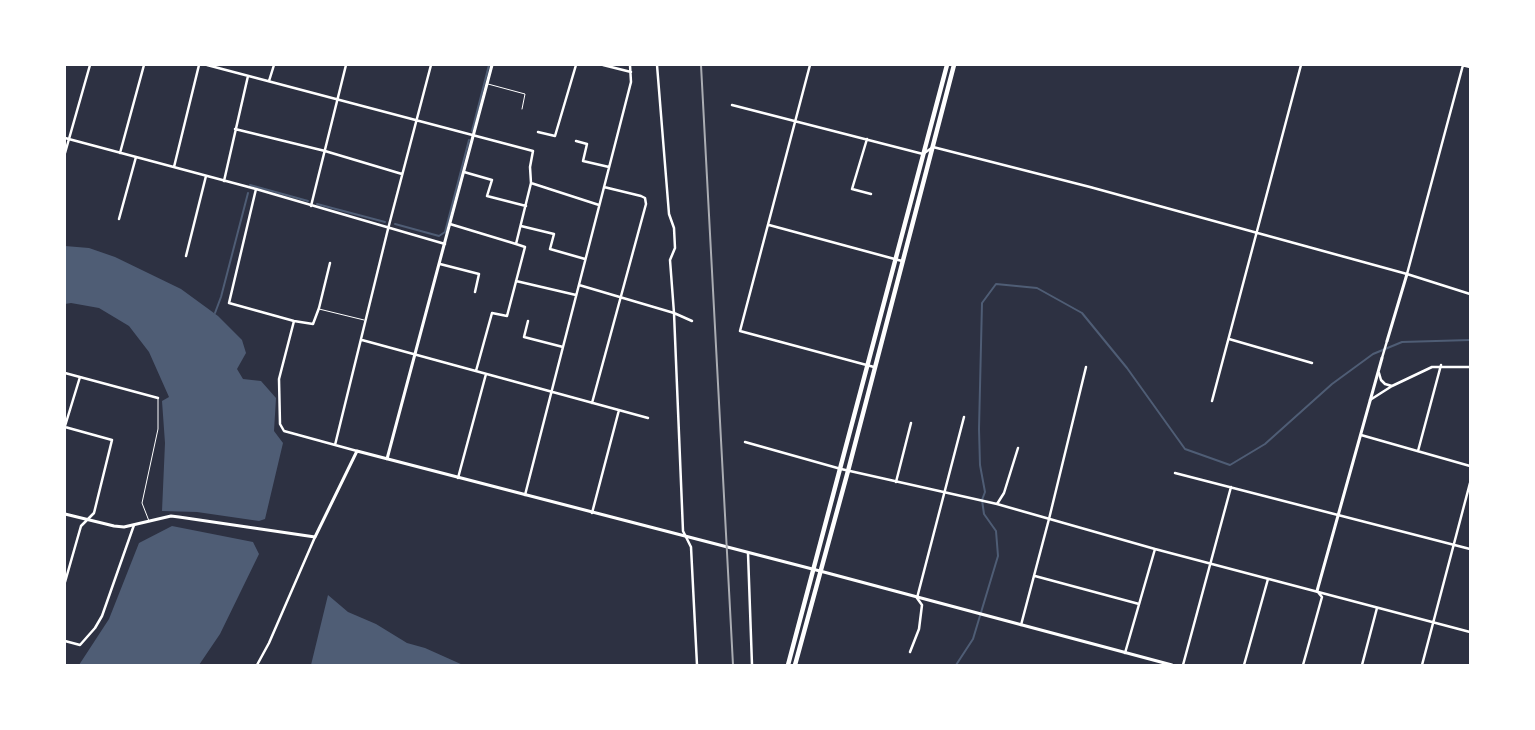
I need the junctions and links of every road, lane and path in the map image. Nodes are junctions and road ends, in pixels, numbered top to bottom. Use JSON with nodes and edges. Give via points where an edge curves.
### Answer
{"nodes":[{"id":1,"x":90,"y":65,"type":"edge"},
{"id":2,"x":144,"y":65,"type":"edge"},
{"id":3,"x":200,"y":65,"type":"edge"},
{"id":4,"x":207,"y":65,"type":"edge"},
{"id":5,"x":274,"y":65,"type":"edge"},
{"id":6,"x":346,"y":65,"type":"edge"},
{"id":7,"x":431,"y":65,"type":"edge"},
{"id":8,"x":492,"y":65,"type":"edge"},
{"id":9,"x":576,"y":65,"type":"edge"},
{"id":10,"x":603,"y":65,"type":"edge"},
{"id":11,"x":630,"y":65,"type":"edge"},
{"id":12,"x":657,"y":65,"type":"edge"},
{"id":13,"x":810,"y":65,"type":"edge"},
{"id":14,"x":947,"y":65,"type":"edge"},
{"id":15,"x":954,"y":65,"type":"edge"},
{"id":16,"x":1301,"y":65,"type":"edge"},
{"id":17,"x":1463,"y":65,"type":"edge"},
{"id":18,"x":1470,"y":67,"type":"edge"},
{"id":19,"x":631,"y":72,"type":"junction"},
{"id":20,"x":248,"y":76,"type":"junction"},
{"id":21,"x":269,"y":81,"type":"junction"},
{"id":22,"x":487,"y":84,"type":"junction"},
{"id":23,"x":337,"y":99,"type":"junction"},
{"id":24,"x":732,"y":105,"type":"dead end"},
{"id":25,"x":522,"y":109,"type":"dead end"},
{"id":26,"x":796,"y":120,"type":"junction"},
{"id":27,"x":416,"y":121,"type":"junction"},
{"id":28,"x":236,"y":129,"type":"junction"},
{"id":29,"x":538,"y":132,"type":"dead end"},
{"id":30,"x":473,"y":136,"type":"junction"},
{"id":31,"x":65,"y":138,"type":"edge"},
{"id":32,"x":867,"y":138,"type":"junction"},
{"id":33,"x":69,"y":139,"type":"junction"},
{"id":34,"x":576,"y":142,"type":"dead end"},
{"id":35,"x":933,"y":147,"type":"junction"},
{"id":36,"x":325,"y":152,"type":"junction"},
{"id":37,"x":65,"y":153,"type":"edge"},
{"id":38,"x":120,"y":153,"type":"junction"},
{"id":39,"x":923,"y":154,"type":"junction"},
{"id":40,"x":136,"y":157,"type":"junction"},
{"id":41,"x":174,"y":167,"type":"junction"},
{"id":42,"x":609,"y":167,"type":"junction"},
{"id":43,"x":464,"y":172,"type":"junction"},
{"id":44,"x":402,"y":174,"type":"junction"},
{"id":45,"x":206,"y":176,"type":"junction"},
{"id":46,"x":224,"y":181,"type":"junction"},
{"id":47,"x":531,"y":183,"type":"junction"},
{"id":48,"x":604,"y":186,"type":"junction"},
{"id":49,"x":256,"y":189,"type":"junction"},
{"id":50,"x":871,"y":194,"type":"dead end"},
{"id":51,"x":599,"y":205,"type":"junction"},
{"id":52,"x":310,"y":206,"type":"junction"},
{"id":53,"x":526,"y":206,"type":"junction"},
{"id":54,"x":119,"y":219,"type":"dead end"},
{"id":55,"x":450,"y":224,"type":"junction"},
{"id":56,"x":769,"y":225,"type":"junction"},
{"id":57,"x":521,"y":226,"type":"junction"},
{"id":58,"x":388,"y":228,"type":"junction"},
{"id":59,"x":1256,"y":232,"type":"junction"},
{"id":60,"x":445,"y":244,"type":"junction"},
{"id":61,"x":516,"y":244,"type":"junction"},
{"id":62,"x":186,"y":256,"type":"dead end"},
{"id":63,"x":585,"y":259,"type":"junction"},
{"id":64,"x":896,"y":259,"type":"junction"},
{"id":65,"x":903,"y":261,"type":"junction"},
{"id":66,"x":330,"y":263,"type":"dead end"},
{"id":67,"x":440,"y":264,"type":"junction"},
{"id":68,"x":1407,"y":274,"type":"junction"},
{"id":69,"x":516,"y":281,"type":"junction"},
{"id":70,"x":579,"y":285,"type":"junction"},
{"id":71,"x":475,"y":292,"type":"dead end"},
{"id":72,"x":1470,"y":294,"type":"edge"},
{"id":73,"x":576,"y":295,"type":"junction"},
{"id":74,"x":621,"y":297,"type":"junction"},
{"id":75,"x":319,"y":308,"type":"junction"},
{"id":76,"x":674,"y":313,"type":"junction"},
{"id":77,"x":294,"y":321,"type":"junction"},
{"id":78,"x":367,"y":321,"type":"junction"},
{"id":79,"x":528,"y":321,"type":"dead end"},
{"id":80,"x":692,"y":321,"type":"dead end"},
{"id":81,"x":1229,"y":339,"type":"junction"},
{"id":82,"x":362,"y":340,"type":"junction"},
{"id":83,"x":1387,"y":341,"type":"joint"},
{"id":84,"x":562,"y":347,"type":"junction"},
{"id":85,"x":416,"y":354,"type":"junction"},
{"id":86,"x":1382,"y":358,"type":"joint"},
{"id":87,"x":1312,"y":363,"type":"dead end"},
{"id":88,"x":868,"y":365,"type":"junction"},
{"id":89,"x":1441,"y":365,"type":"junction"},
{"id":90,"x":1086,"y":367,"type":"dead end"},
{"id":91,"x":1470,"y":367,"type":"edge"},
{"id":92,"x":875,"y":368,"type":"junction"},
{"id":93,"x":476,"y":371,"type":"junction"},
{"id":94,"x":65,"y":373,"type":"edge"},
{"id":95,"x":1379,"y":373,"type":"junction"},
{"id":96,"x":486,"y":374,"type":"junction"},
{"id":97,"x":80,"y":376,"type":"junction"},
{"id":98,"x":1392,"y":386,"type":"junction"},
{"id":99,"x":551,"y":392,"type":"junction"},
{"id":100,"x":158,"y":398,"type":"joint"},
{"id":101,"x":1212,"y":401,"type":"dead end"},
{"id":102,"x":1369,"y":401,"type":"junction"},
{"id":103,"x":592,"y":403,"type":"junction"},
{"id":104,"x":619,"y":410,"type":"junction"},
{"id":105,"x":964,"y":417,"type":"dead end"},
{"id":106,"x":648,"y":418,"type":"dead end"},
{"id":107,"x":911,"y":423,"type":"dead end"},
{"id":108,"x":65,"y":426,"type":"edge"},
{"id":109,"x":1361,"y":435,"type":"junction"},
{"id":110,"x":745,"y":442,"type":"dead end"},
{"id":111,"x":335,"y":445,"type":"junction"},
{"id":112,"x":1018,"y":448,"type":"dead end"},
{"id":113,"x":357,"y":451,"type":"junction"},
{"id":114,"x":1418,"y":451,"type":"junction"},
{"id":115,"x":387,"y":459,"type":"junction"},
{"id":116,"x":1470,"y":466,"type":"edge"},
{"id":117,"x":841,"y":469,"type":"junction"},
{"id":118,"x":848,"y":471,"type":"junction"},
{"id":119,"x":1175,"y":473,"type":"dead end"},
{"id":120,"x":458,"y":478,"type":"junction"},
{"id":121,"x":896,"y":482,"type":"junction"},
{"id":122,"x":1470,"y":483,"type":"edge"},
{"id":123,"x":1231,"y":487,"type":"junction"},
{"id":124,"x":943,"y":493,"type":"junction"},
{"id":125,"x":525,"y":495,"type":"junction"},
{"id":126,"x":997,"y":504,"type":"junction"},
{"id":127,"x":592,"y":512,"type":"junction"},
{"id":128,"x":65,"y":514,"type":"edge"},
{"id":129,"x":1338,"y":516,"type":"junction"},
{"id":130,"x":1049,"y":519,"type":"junction"},
{"id":131,"x":88,"y":520,"type":"junction"},
{"id":132,"x":149,"y":521,"type":"junction"},
{"id":133,"x":134,"y":525,"type":"junction"},
{"id":134,"x":315,"y":537,"type":"junction"},
{"id":135,"x":687,"y":537,"type":"junction"},
{"id":136,"x":1454,"y":545,"type":"junction"},
{"id":137,"x":1155,"y":549,"type":"junction"},
{"id":138,"x":1470,"y":549,"type":"edge"},
{"id":139,"x":748,"y":553,"type":"junction"},
{"id":140,"x":1211,"y":563,"type":"junction"},
{"id":141,"x":813,"y":570,"type":"junction"},
{"id":142,"x":820,"y":571,"type":"junction"},
{"id":143,"x":1034,"y":576,"type":"junction"},
{"id":144,"x":1268,"y":579,"type":"junction"},
{"id":145,"x":65,"y":582,"type":"edge"},
{"id":146,"x":1317,"y":591,"type":"junction"},
{"id":147,"x":917,"y":598,"type":"junction"},
{"id":148,"x":1139,"y":604,"type":"junction"},
{"id":149,"x":1377,"y":608,"type":"junction"},
{"id":150,"x":1434,"y":624,"type":"junction"},
{"id":151,"x":1021,"y":625,"type":"junction"},
{"id":152,"x":1470,"y":632,"type":"edge"},
{"id":153,"x":65,"y":641,"type":"edge"},
{"id":154,"x":910,"y":652,"type":"dead end"},
{"id":155,"x":1126,"y":652,"type":"junction"},
{"id":156,"x":257,"y":665,"type":"edge"},
{"id":157,"x":697,"y":665,"type":"edge"},
{"id":158,"x":752,"y":665,"type":"edge"},
{"id":159,"x":788,"y":665,"type":"edge"},
{"id":160,"x":795,"y":665,"type":"edge"},
{"id":161,"x":1172,"y":665,"type":"edge"},
{"id":162,"x":1184,"y":665,"type":"edge"},
{"id":163,"x":1244,"y":665,"type":"edge"},
{"id":164,"x":1303,"y":665,"type":"edge"},
{"id":165,"x":1362,"y":665,"type":"edge"},
{"id":166,"x":1422,"y":665,"type":"edge"}],
"edges":[{"from":1,"to":33,"type":"street"},
{"from":2,"to":38,"type":"street"},
{"from":3,"to":41,"type":"street"},
{"from":4,"to":20,"type":"street"},
{"from":5,"to":21,"type":"street"},
{"from":6,"to":23,"type":"street"},
{"from":7,"to":27,"type":"street"},
{"from":8,"to":22,"type":"street"},
{"from":9,"to":29,"type":"street","via":[[555,136]]},
{"from":10,"to":19,"type":"street"},
{"from":11,"to":19,"type":"street"},
{"from":12,"to":76,"type":"street","via":[[669,214],[674,228],[675,248],[670,260]]},
{"from":13,"to":26,"type":"street"},
{"from":14,"to":39,"type":"main road"},
{"from":15,"to":35,"type":"main road"},
{"from":16,"to":59,"type":"street"},
{"from":17,"to":18,"type":"street"},
{"from":17,"to":68,"type":"street"},
{"from":19,"to":42,"type":"street"},
{"from":20,"to":21,"type":"street"},
{"from":20,"to":28,"type":"street"},
{"from":21,"to":23,"type":"street"},
{"from":22,"to":25,"type":"lane","via":[[525,94]]},
{"from":22,"to":30,"type":"street"},
{"from":23,"to":27,"type":"street"},
{"from":23,"to":36,"type":"street"},
{"from":24,"to":26,"type":"street"},
{"from":26,"to":32,"type":"street"},
{"from":26,"to":56,"type":"street"},
{"from":27,"to":30,"type":"street"},
{"from":27,"to":44,"type":"street"},
{"from":28,"to":36,"type":"street"},
{"from":28,"to":46,"type":"street"},
{"from":30,"to":43,"type":"street"},
{"from":30,"to":47,"type":"street","via":[[533,151]]},
{"from":31,"to":33,"type":"street"},
{"from":32,"to":39,"type":"street"},
{"from":32,"to":50,"type":"street","via":[[852,189]]},
{"from":33,"to":37,"type":"street"},
{"from":33,"to":38,"type":"street"},
{"from":34,"to":42,"type":"street","via":[[588,144],[583,161]]},
{"from":35,"to":39,"type":"street"},
{"from":35,"to":59,"type":"street"},
{"from":35,"to":65,"type":"main road"},
{"from":36,"to":44,"type":"street"},
{"from":36,"to":52,"type":"street"},
{"from":38,"to":40,"type":"street"},
{"from":39,"to":64,"type":"main road"},
{"from":40,"to":41,"type":"street"},
{"from":40,"to":54,"type":"street"},
{"from":41,"to":45,"type":"street"},
{"from":42,"to":48,"type":"street"},
{"from":43,"to":53,"type":"street","via":[[492,180],[487,196]]},
{"from":43,"to":55,"type":"street"},
{"from":44,"to":58,"type":"street"},
{"from":45,"to":46,"type":"street"},
{"from":45,"to":62,"type":"street"},
{"from":46,"to":49,"type":"street"},
{"from":47,"to":51,"type":"street"},
{"from":47,"to":53,"type":"street"},
{"from":48,"to":51,"type":"street"},
{"from":48,"to":74,"type":"street","via":[[646,198]]},
{"from":49,"to":52,"type":"street"},
{"from":49,"to":77,"type":"street","via":[[229,303]]},
{"from":51,"to":63,"type":"street"},
{"from":52,"to":58,"type":"street"},
{"from":53,"to":57,"type":"street"},
{"from":55,"to":60,"type":"street"},
{"from":55,"to":61,"type":"street"},
{"from":56,"to":64,"type":"street"},
{"from":56,"to":88,"type":"street","via":[[740,331]]},
{"from":57,"to":61,"type":"street"},
{"from":57,"to":63,"type":"street","via":[[554,234],[550,250]]},
{"from":58,"to":60,"type":"street"},
{"from":58,"to":78,"type":"street"},
{"from":59,"to":68,"type":"street"},
{"from":59,"to":81,"type":"street"},
{"from":60,"to":67,"type":"street"},
{"from":61,"to":69,"type":"street","via":[[525,246]]},
{"from":63,"to":70,"type":"street"},
{"from":64,"to":65,"type":"street"},
{"from":64,"to":88,"type":"main road"},
{"from":65,"to":92,"type":"main road"},
{"from":66,"to":75,"type":"street"},
{"from":67,"to":71,"type":"street","via":[[479,274]]},
{"from":67,"to":85,"type":"street"},
{"from":68,"to":72,"type":"street"},
{"from":68,"to":83,"type":"street"},
{"from":69,"to":73,"type":"street"},
{"from":69,"to":93,"type":"street","via":[[507,316],[492,312]]},
{"from":70,"to":73,"type":"street"},
{"from":70,"to":74,"type":"street"},
{"from":73,"to":84,"type":"street"},
{"from":74,"to":76,"type":"street"},
{"from":74,"to":103,"type":"street"},
{"from":75,"to":77,"type":"street","via":[[313,324]]},
{"from":75,"to":78,"type":"lane"},
{"from":76,"to":80,"type":"street"},
{"from":76,"to":135,"type":"street","via":[[683,531]]},
{"from":77,"to":111,"type":"street","via":[[279,379],[280,424],[284,431]]},
{"from":78,"to":82,"type":"street"},
{"from":79,"to":84,"type":"street","via":[[524,337]]},
{"from":81,"to":87,"type":"street"},
{"from":81,"to":101,"type":"street"},
{"from":82,"to":85,"type":"street"},
{"from":82,"to":111,"type":"street"},
{"from":83,"to":86,"type":"street"},
{"from":84,"to":99,"type":"street"},
{"from":85,"to":93,"type":"street"},
{"from":85,"to":115,"type":"street"},
{"from":86,"to":95,"type":"street"},
{"from":88,"to":92,"type":"street"},
{"from":88,"to":117,"type":"main road"},
{"from":89,"to":91,"type":"street"},
{"from":89,"to":98,"type":"street","via":[[1421,370]]},
{"from":89,"to":114,"type":"street"},
{"from":90,"to":130,"type":"street"},
{"from":92,"to":118,"type":"main road"},
{"from":93,"to":96,"type":"street"},
{"from":94,"to":97,"type":"street"},
{"from":95,"to":98,"type":"street","via":[[1385,384]]},
{"from":95,"to":102,"type":"street"},
{"from":96,"to":99,"type":"street"},
{"from":96,"to":120,"type":"street"},
{"from":97,"to":100,"type":"street"},
{"from":97,"to":108,"type":"street"},
{"from":98,"to":102,"type":"street"},
{"from":99,"to":103,"type":"street"},
{"from":99,"to":125,"type":"street"},
{"from":100,"to":132,"type":"lane","via":[[158,429],[142,504]]},
{"from":102,"to":109,"type":"street"},
{"from":103,"to":104,"type":"street"},
{"from":104,"to":106,"type":"street"},
{"from":104,"to":127,"type":"street"},
{"from":105,"to":124,"type":"street"},
{"from":107,"to":121,"type":"street"},
{"from":108,"to":131,"type":"street","via":[[112,440],[94,513]]},
{"from":109,"to":114,"type":"street"},
{"from":109,"to":129,"type":"street"},
{"from":110,"to":117,"type":"street"},
{"from":111,"to":113,"type":"street"},
{"from":112,"to":126,"type":"street","via":[[1004,493]]},
{"from":113,"to":115,"type":"street"},
{"from":113,"to":134,"type":"street"},
{"from":114,"to":116,"type":"street"},
{"from":115,"to":120,"type":"street"},
{"from":117,"to":118,"type":"street"},
{"from":117,"to":141,"type":"main road"},
{"from":118,"to":121,"type":"street"},
{"from":118,"to":142,"type":"main road"},
{"from":119,"to":123,"type":"street"},
{"from":120,"to":125,"type":"street"},
{"from":121,"to":124,"type":"street"},
{"from":122,"to":136,"type":"street"},
{"from":123,"to":129,"type":"street"},
{"from":123,"to":140,"type":"street"},
{"from":124,"to":126,"type":"street"},
{"from":124,"to":147,"type":"street"},
{"from":125,"to":127,"type":"street"},
{"from":126,"to":130,"type":"street"},
{"from":127,"to":135,"type":"street"},
{"from":128,"to":131,"type":"street"},
{"from":129,"to":136,"type":"street"},
{"from":129,"to":146,"type":"street"},
{"from":130,"to":137,"type":"street"},
{"from":130,"to":143,"type":"street"},
{"from":131,"to":133,"type":"street","via":[[114,526]]},
{"from":131,"to":145,"type":"street","via":[[81,526]]},
{"from":132,"to":133,"type":"street"},
{"from":132,"to":134,"type":"street","via":[[179,516]]},
{"from":133,"to":153,"type":"street","via":[[95,628],[80,645]]},
{"from":134,"to":156,"type":"street"},
{"from":135,"to":139,"type":"street"},
{"from":135,"to":157,"type":"street","via":[[691,547]]},
{"from":136,"to":138,"type":"street"},
{"from":136,"to":150,"type":"street"},
{"from":137,"to":140,"type":"street"},
{"from":137,"to":148,"type":"street"},
{"from":139,"to":141,"type":"street"},
{"from":139,"to":158,"type":"street"},
{"from":140,"to":144,"type":"street"},
{"from":140,"to":162,"type":"street"},
{"from":141,"to":142,"type":"street"},
{"from":141,"to":159,"type":"main road"},
{"from":142,"to":147,"type":"street"},
{"from":142,"to":160,"type":"main road"},
{"from":143,"to":148,"type":"street"},
{"from":143,"to":151,"type":"street"},
{"from":144,"to":146,"type":"street"},
{"from":144,"to":163,"type":"street"},
{"from":146,"to":149,"type":"street"},
{"from":146,"to":164,"type":"street","via":[[1322,597]]},
{"from":147,"to":151,"type":"street"},
{"from":147,"to":154,"type":"street","via":[[922,605],[919,629]]},
{"from":148,"to":155,"type":"street"},
{"from":149,"to":150,"type":"street"},
{"from":149,"to":165,"type":"street"},
{"from":150,"to":152,"type":"street"},
{"from":150,"to":166,"type":"street"},
{"from":151,"to":155,"type":"street"},
{"from":155,"to":161,"type":"street"}]}
